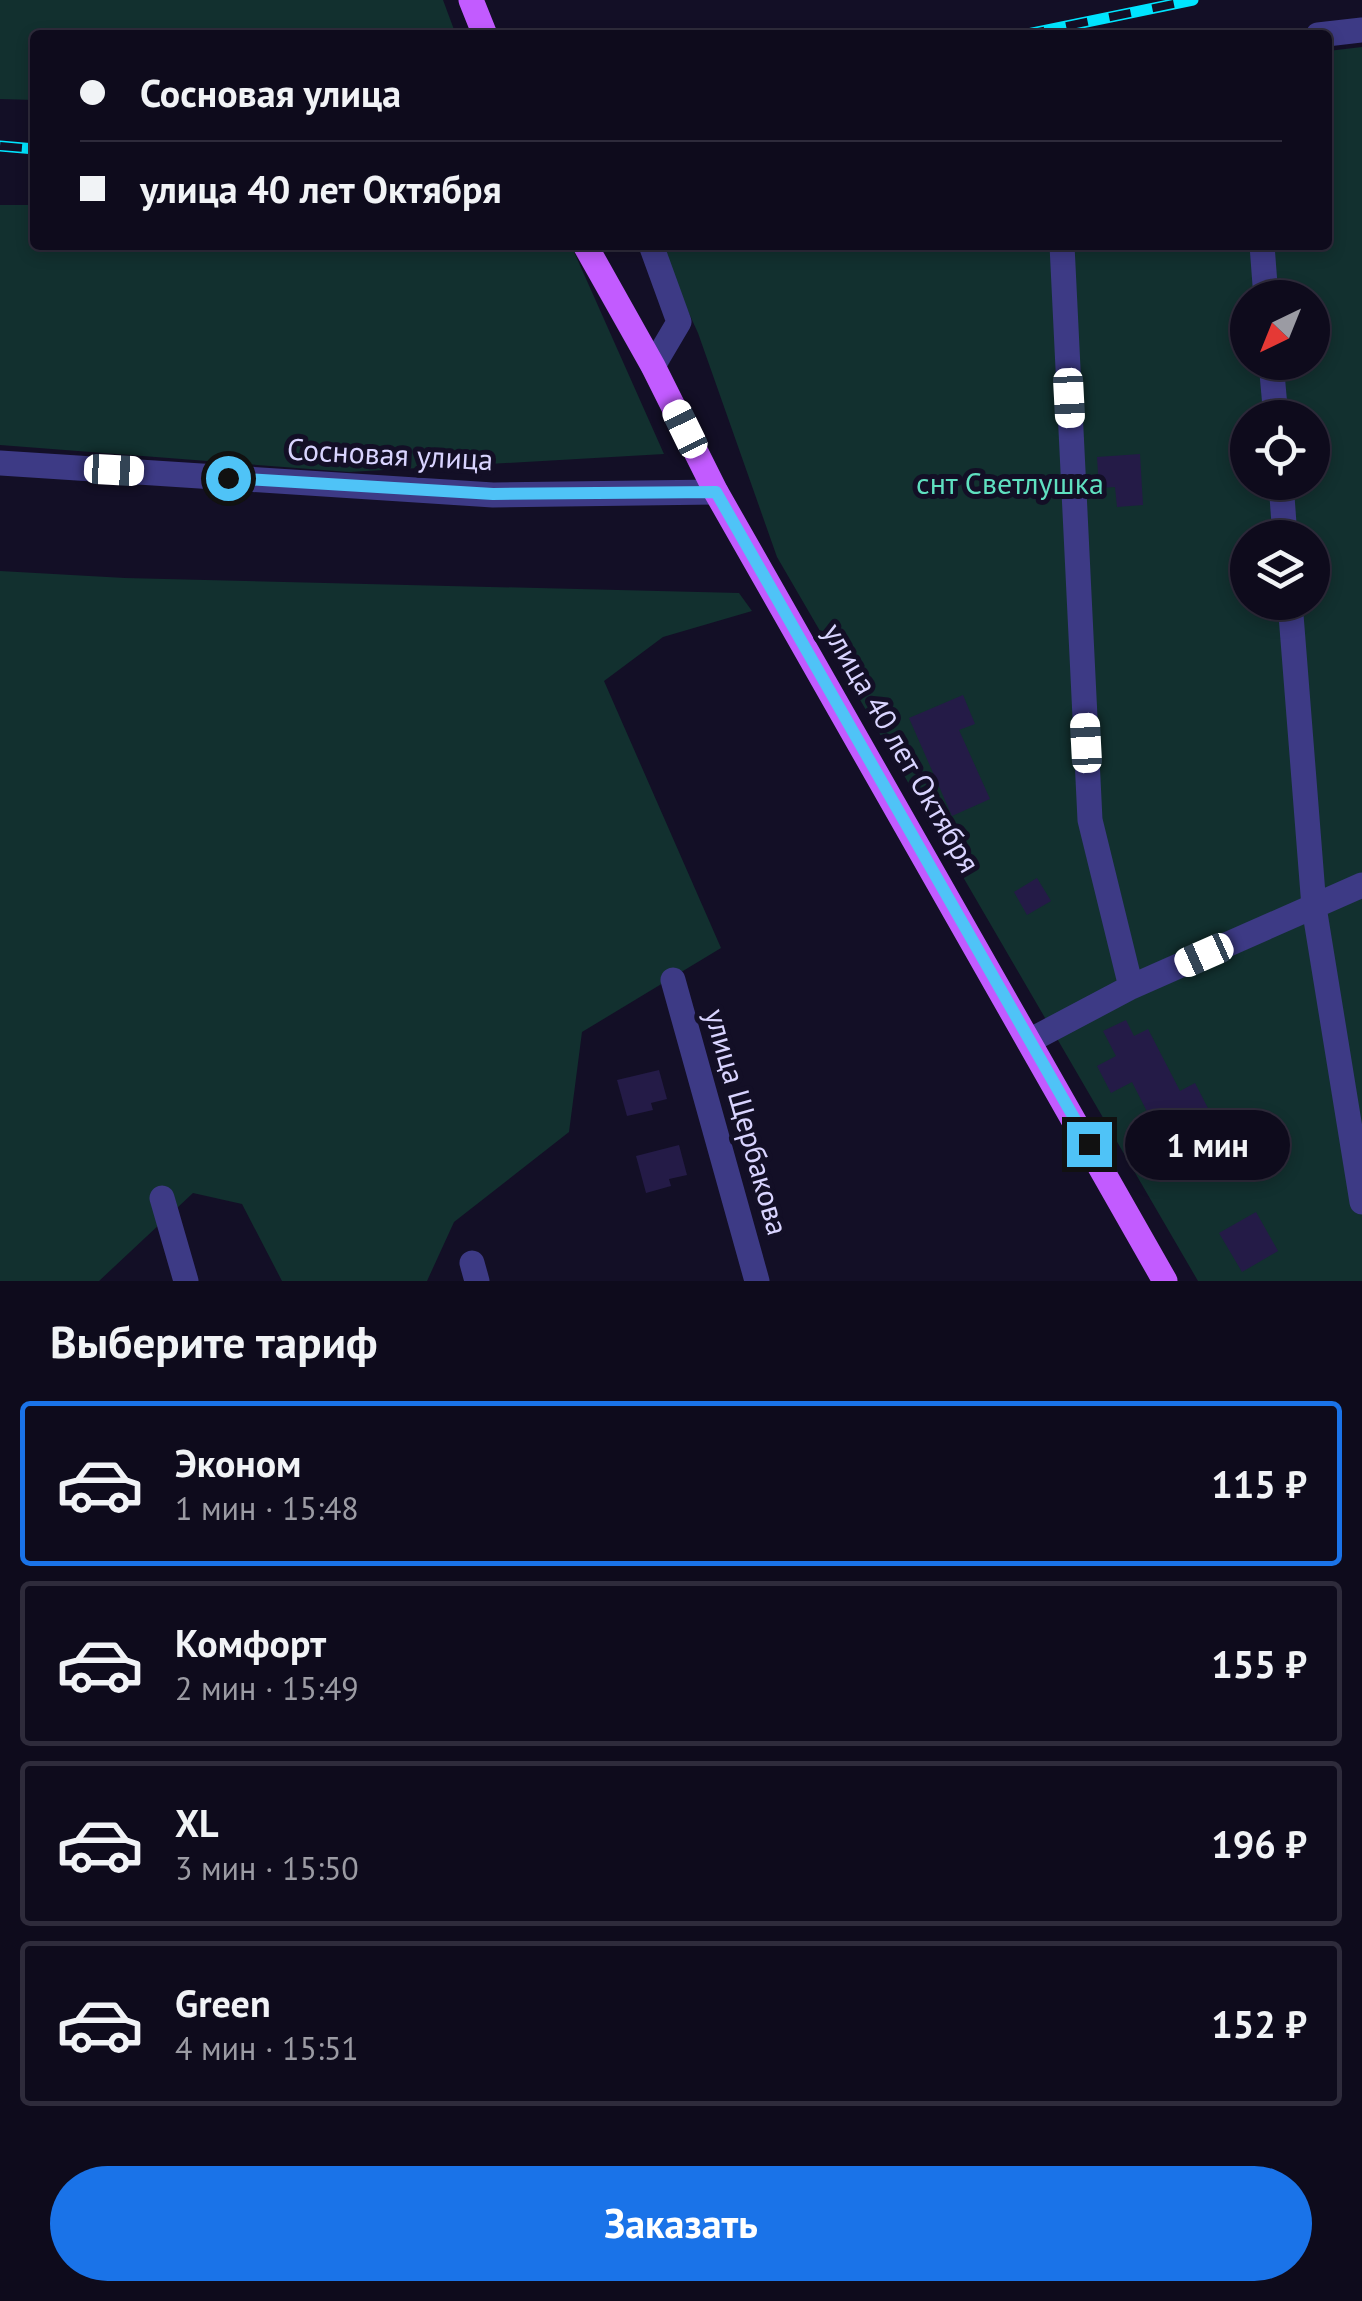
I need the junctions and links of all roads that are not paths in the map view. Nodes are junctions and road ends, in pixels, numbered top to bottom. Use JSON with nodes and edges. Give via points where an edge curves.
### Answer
{"nodes":[{"id":1,"x":471,"y":0,"type":"edge"},
{"id":2,"x":483,"y":30,"type":"edge"},
{"id":3,"x":1362,"y":30,"type":"edge"},
{"id":4,"x":1332,"y":33,"type":"edge"},
{"id":5,"x":588,"y":250,"type":"edge"},
{"id":6,"x":654,"y":250,"type":"edge"},
{"id":7,"x":1062,"y":250,"type":"edge"},
{"id":8,"x":1262,"y":250,"type":"edge"},
{"id":9,"x":1265,"y":280,"type":"edge"},
{"id":10,"x":654,"y":366,"type":"junction"},
{"id":11,"x":0,"y":463,"type":"edge"},
{"id":12,"x":716,"y":492,"type":"junction"},
{"id":13,"x":1291,"y":620,"type":"edge"},
{"id":14,"x":1362,"y":886,"type":"edge"},
{"id":15,"x":1314,"y":907,"type":"junction"},
{"id":16,"x":672,"y":980,"type":"dead end"},
{"id":17,"x":1132,"y":987,"type":"junction"},
{"id":18,"x":1031,"y":1040,"type":"junction"},
{"id":19,"x":162,"y":1198,"type":"dead end"},
{"id":20,"x":1362,"y":1202,"type":"edge"},
{"id":21,"x":186,"y":1281,"type":"edge"},
{"id":22,"x":758,"y":1281,"type":"edge"},
{"id":23,"x":1165,"y":1281,"type":"edge"}],
"edges":[{"from":1,"to":2,"type":"main road"},
{"from":3,"to":4,"type":"street"},
{"from":5,"to":10,"type":"main road","name":"улица 40 лет Октября"},
{"from":6,"to":10,"type":"street","via":[[679,322]]},
{"from":7,"to":17,"type":"street","via":[[1090,820]]},
{"from":8,"to":9,"type":"street"},
{"from":10,"to":12,"type":"main road","name":"улица 40 лет Октября"},
{"from":11,"to":12,"type":"street","name":"Сосновая улица","via":[[493,494]]},
{"from":12,"to":18,"type":"main road","name":"улица 40 лет Октября"},
{"from":13,"to":15,"type":"street"},
{"from":14,"to":15,"type":"street"},
{"from":15,"to":17,"type":"street"},
{"from":15,"to":20,"type":"street"},
{"from":16,"to":22,"type":"street","name":"улица Щербакова"},
{"from":17,"to":18,"type":"street"},
{"from":18,"to":23,"type":"main road","name":"улица 40 лет Октября"},
{"from":19,"to":21,"type":"street"}]}
